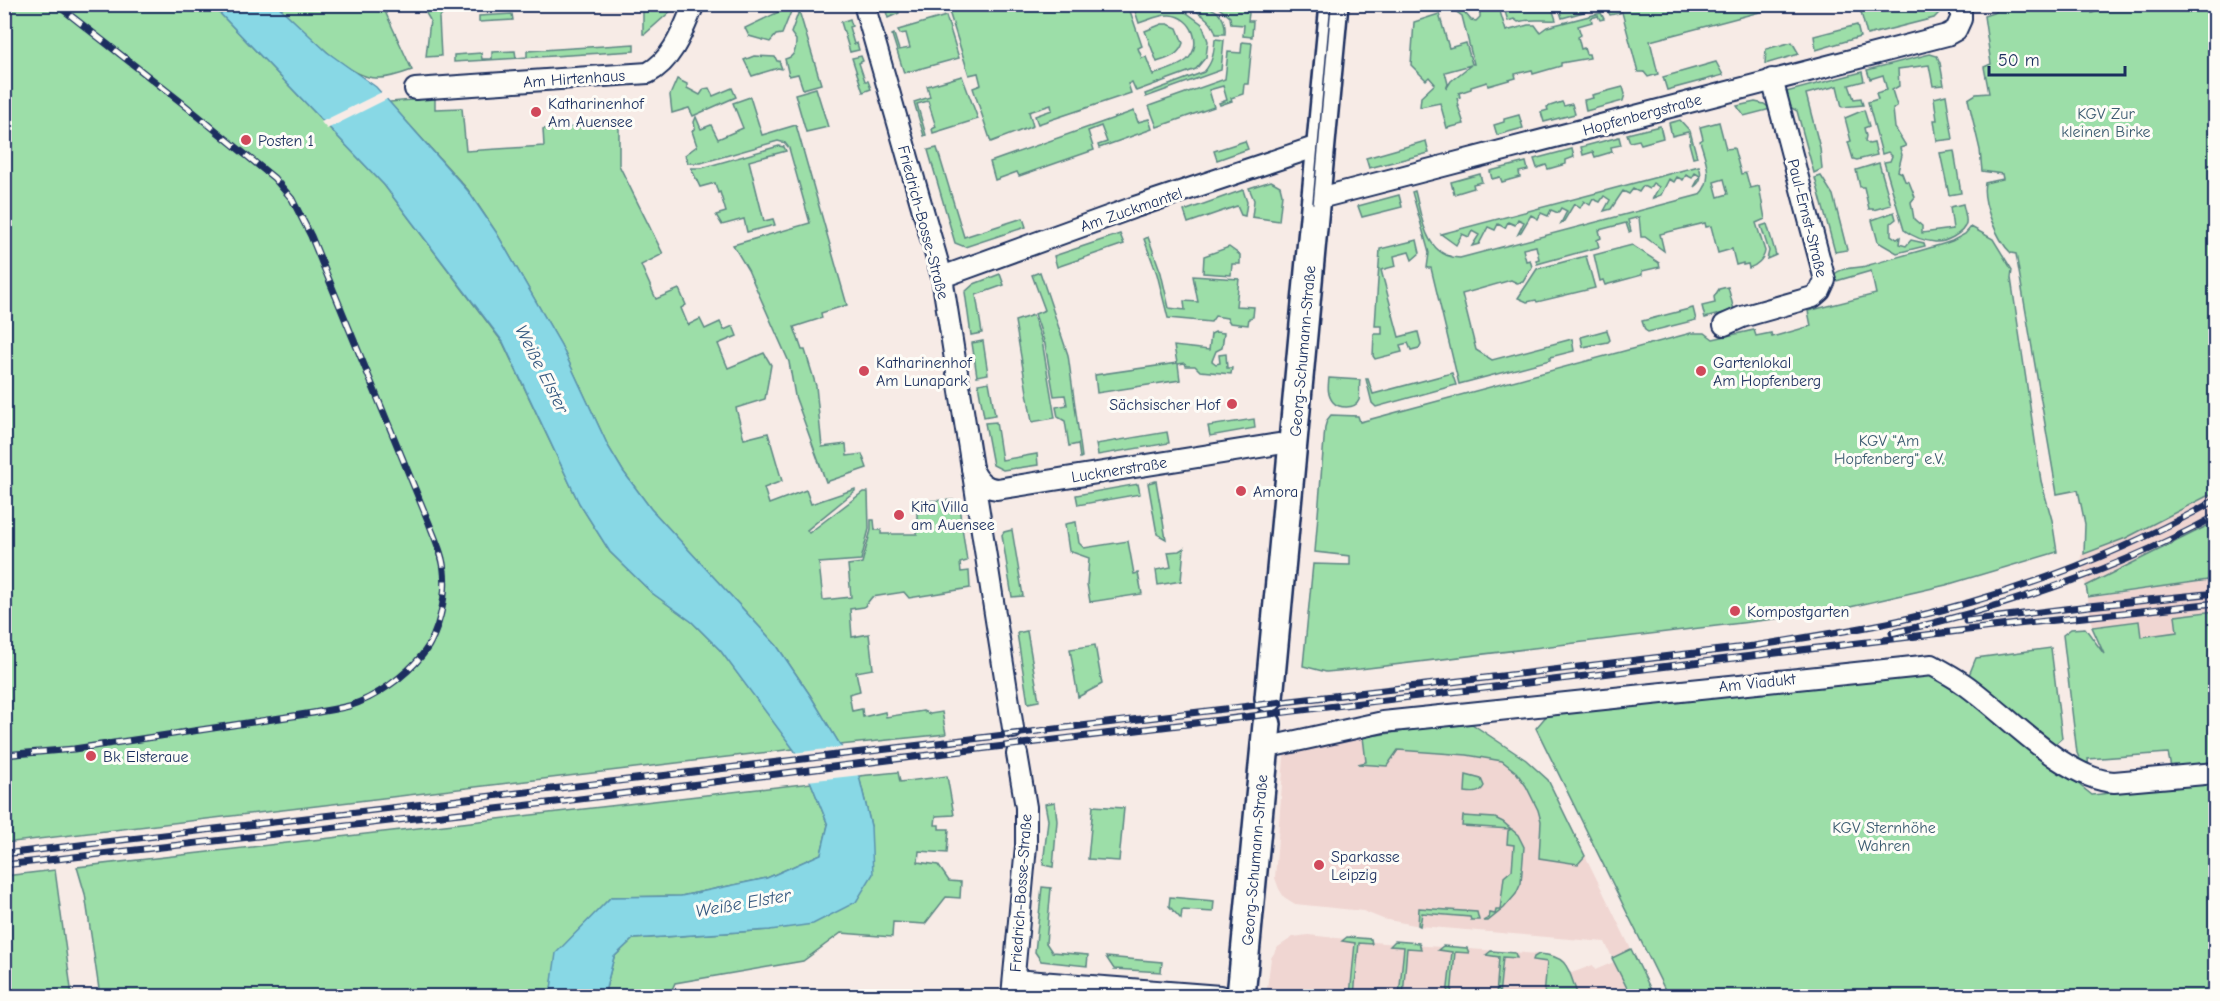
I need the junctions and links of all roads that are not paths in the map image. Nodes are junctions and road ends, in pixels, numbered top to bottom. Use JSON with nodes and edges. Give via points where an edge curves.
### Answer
{"nodes":[{"id":1,"x":694,"y":4,"type":"edge"},
{"id":2,"x":864,"y":4,"type":"edge"},
{"id":3,"x":1334,"y":4,"type":"edge"},
{"id":4,"x":1961,"y":12,"type":"edge"},
{"id":5,"x":1772,"y":80,"type":"junction"},
{"id":6,"x":415,"y":89,"type":"dead end"},
{"id":7,"x":1321,"y":145,"type":"junction"},
{"id":8,"x":1316,"y":199,"type":"junction"},
{"id":9,"x":942,"y":277,"type":"junction"},
{"id":10,"x":1725,"y":325,"type":"dead end"},
{"id":11,"x":1278,"y":444,"type":"dead end"},
{"id":12,"x":971,"y":466,"type":"junction"},
{"id":13,"x":1267,"y":723,"type":"junction"},
{"id":14,"x":1013,"y":728,"type":"dead end"},
{"id":15,"x":1017,"y":754,"type":"dead end"},
{"id":16,"x":2216,"y":772,"type":"edge"},
{"id":17,"x":1013,"y":988,"type":"edge"},
{"id":18,"x":1220,"y":996,"type":"edge"},
{"id":19,"x":1241,"y":996,"type":"edge"}],
"edges":[{"from":1,"to":6,"type":"street","name":"Am Hirtenhaus","via":[[668,55],[648,74]]},
{"from":2,"to":9,"type":"street","name":"Friedrich-Bosse-Straße"},
{"from":3,"to":7,"type":"main road","name":"Georg-Schumann-Straße"},
{"from":4,"to":5,"type":"street","name":"Hopfenbergstraße","via":[[1956,30],[1947,35]]},
{"from":5,"to":8,"type":"street","name":"Hopfenbergstraße"},
{"from":5,"to":10,"type":"street","name":"Paul-Ernst-Straße","via":[[1825,280],[1820,291],[1808,300]]},
{"from":7,"to":8,"type":"main road","name":"Georg-Schumann-Straße"},
{"from":7,"to":9,"type":"street","name":"Am Zuckmantel"},
{"from":8,"to":13,"type":"main road","name":"Georg-Schumann-Straße"},
{"from":9,"to":12,"type":"street","name":"Friedrich-Bosse-Straße"},
{"from":11,"to":12,"type":"street","name":"Lucknerstraße","via":[[997,489],[981,482]]},
{"from":12,"to":14,"type":"street","name":"Friedrich-Bosse-Straße"},
{"from":13,"to":16,"type":"street","name":"Am Viadukt","via":[[1383,722],[1932,665],[1964,684],[2071,767],[2101,782]]},
{"from":13,"to":19,"type":"main road","name":"Georg-Schumann-Straße"},
{"from":15,"to":17,"type":"street","name":"Friedrich-Bosse-Straße","via":[[1026,807],[1026,846]]},
{"from":17,"to":18,"type":"street"}]}
